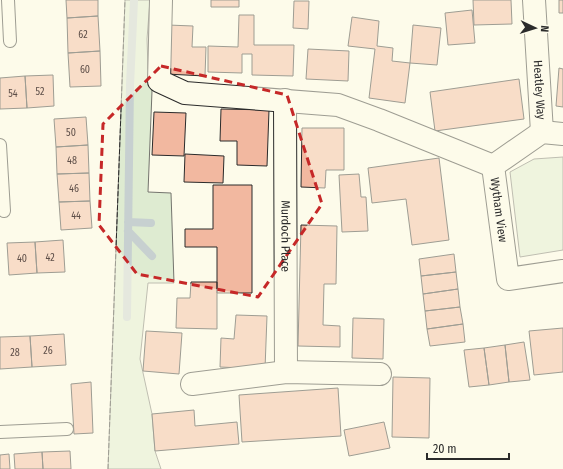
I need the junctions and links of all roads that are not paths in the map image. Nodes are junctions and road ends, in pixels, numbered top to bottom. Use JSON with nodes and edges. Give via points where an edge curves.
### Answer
{"nodes":[{"id":1,"x":8,"y":0,"type":"edge"},
{"id":2,"x":161,"y":0,"type":"edge"},
{"id":3,"x":534,"y":0,"type":"edge"},
{"id":4,"x":10,"y":41,"type":"dead end"},
{"id":5,"x":285,"y":100,"type":"junction"},
{"id":6,"x":553,"y":133,"type":"edge"},
{"id":7,"x":0,"y":145,"type":"edge"},
{"id":8,"x":493,"y":166,"type":"junction"},
{"id":9,"x":4,"y":211,"type":"dead end"},
{"id":10,"x":563,"y":271,"type":"edge"},
{"id":11,"x":286,"y":372,"type":"junction"},
{"id":12,"x":380,"y":374,"type":"dead end"},
{"id":13,"x":192,"y":384,"type":"dead end"},
{"id":14,"x":67,"y":430,"type":"dead end"},
{"id":15,"x":0,"y":432,"type":"edge"}],
"edges":[{"from":1,"to":4,"type":"lane"},
{"from":2,"to":5,"type":"street","via":[[160,81],[185,93]]},
{"from":3,"to":6,"type":"street","name":"Heatley Way"},
{"from":5,"to":8,"type":"street","via":[[338,105]]},
{"from":5,"to":11,"type":"street","name":"Murdoch Place"},
{"from":6,"to":8,"type":"street","name":"Wytham View"},
{"from":7,"to":9,"type":"lane"},
{"from":8,"to":10,"type":"street","name":"Wytham View","via":[[508,279]]},
{"from":11,"to":12,"type":"street"},
{"from":11,"to":13,"type":"street"},
{"from":14,"to":15,"type":"lane"}]}
